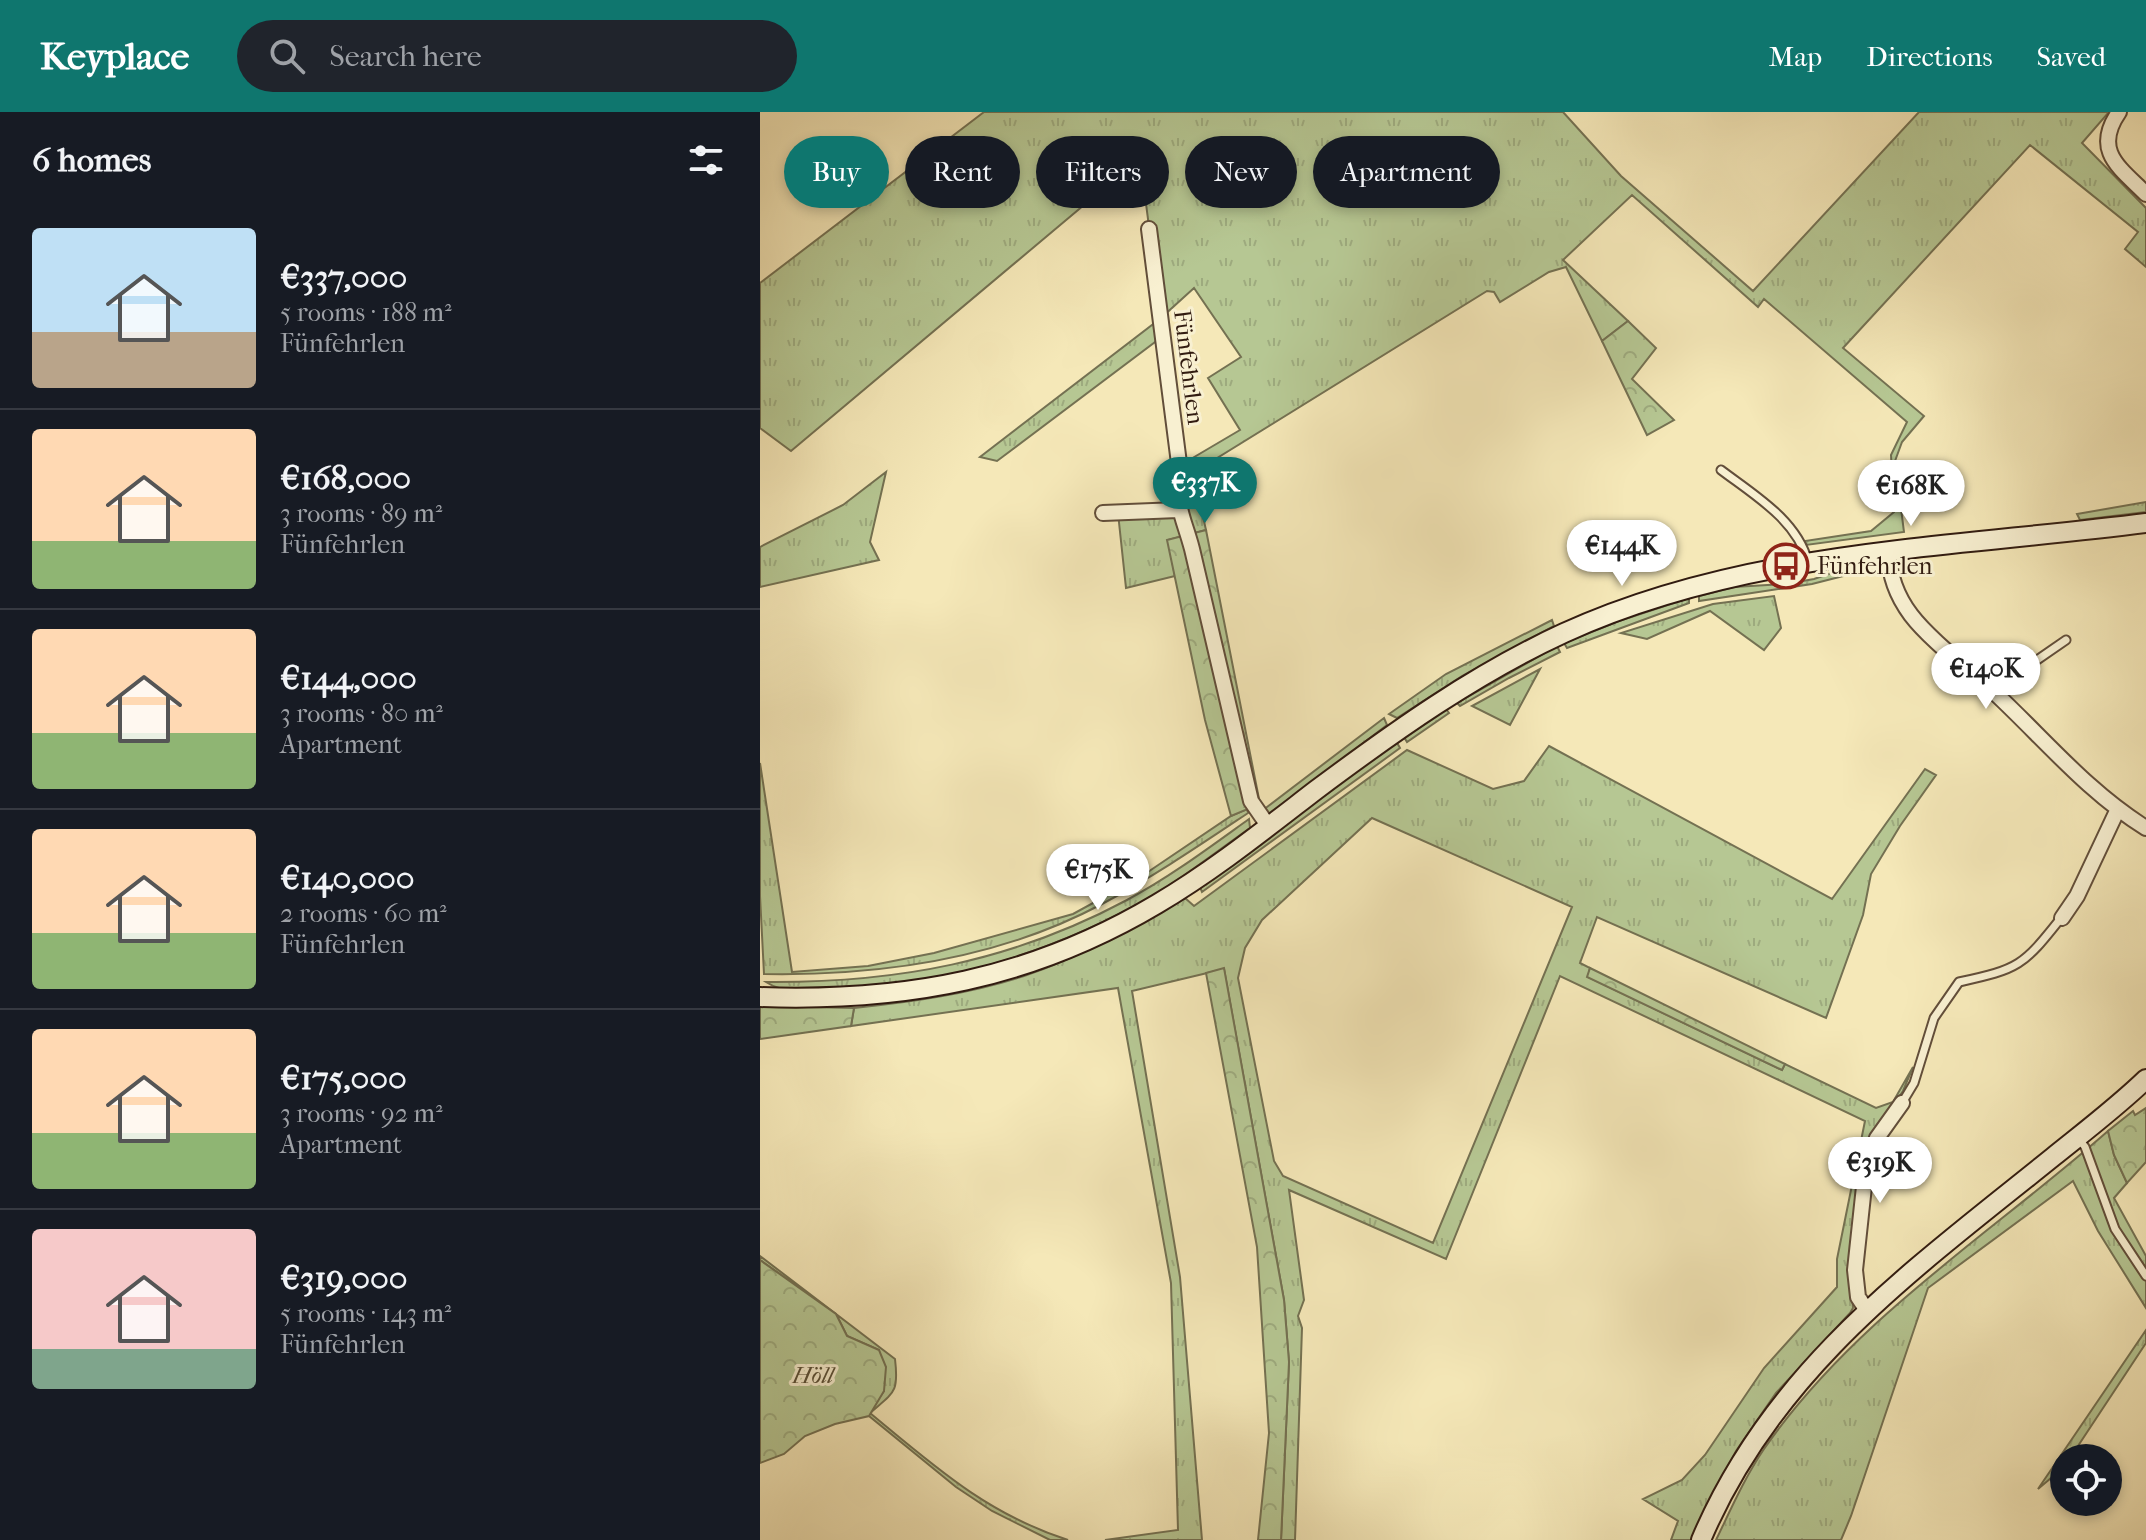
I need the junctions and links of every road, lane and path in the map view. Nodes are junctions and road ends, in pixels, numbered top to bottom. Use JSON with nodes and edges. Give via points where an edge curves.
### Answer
{"nodes":[{"id":1,"x":2119,"y":112,"type":"edge"},
{"id":2,"x":2146,"y":194,"type":"edge"},
{"id":3,"x":1149,"y":229,"type":"dead end"},
{"id":4,"x":1721,"y":470,"type":"dead end"},
{"id":5,"x":1178,"y":510,"type":"junction"},
{"id":6,"x":1103,"y":513,"type":"dead end"},
{"id":7,"x":2146,"y":523,"type":"edge"},
{"id":8,"x":1888,"y":552,"type":"junction"},
{"id":9,"x":1808,"y":563,"type":"junction"},
{"id":10,"x":2066,"y":640,"type":"dead end"},
{"id":11,"x":1995,"y":693,"type":"junction"},
{"id":12,"x":2117,"y":811,"type":"junction"},
{"id":13,"x":1269,"y":827,"type":"junction"},
{"id":14,"x":2146,"y":828,"type":"edge"},
{"id":15,"x":2062,"y":918,"type":"joint"},
{"id":16,"x":760,"y":997,"type":"edge"},
{"id":17,"x":2146,"y":1079,"type":"edge"},
{"id":18,"x":1902,"y":1103,"type":"joint"},
{"id":19,"x":2077,"y":1137,"type":"junction"},
{"id":20,"x":2146,"y":1276,"type":"edge"},
{"id":21,"x":1868,"y":1312,"type":"junction"},
{"id":22,"x":1701,"y":1540,"type":"edge"}],
"edges":[{"from":1,"to":2,"type":"street","via":[[2108,129],[2112,158]]},
{"from":3,"to":5,"type":"street","name":"Fünfehrlen","via":[[1180,471]]},
{"from":4,"to":9,"type":"lane","via":[[1790,525]]},
{"from":5,"to":6,"type":"street"},
{"from":5,"to":13,"type":"street","name":"Fünfehrlen","via":[[1192,549],[1251,801]]},
{"from":7,"to":8,"type":"main road"},
{"from":8,"to":9,"type":"main road"},
{"from":8,"to":11,"type":"street","via":[[1895,587],[1913,618]]},
{"from":9,"to":13,"type":"main road","via":[[1690,588],[1557,636],[1447,697]]},
{"from":10,"to":11,"type":"lane"},
{"from":11,"to":12,"type":"street"},
{"from":12,"to":14,"type":"street"},
{"from":12,"to":15,"type":"street"},
{"from":13,"to":16,"type":"main road","via":[[1157,904],[1041,960],[906,993]]},
{"from":15,"to":18,"type":"lane","via":[[2020,963],[1959,982],[1934,1018],[1914,1083]]},
{"from":17,"to":19,"type":"main road"},
{"from":18,"to":21,"type":"street","via":[[1877,1138],[1866,1168],[1855,1270],[1858,1297]]},
{"from":19,"to":20,"type":"lane","via":[[2115,1229]]},
{"from":19,"to":21,"type":"main road"},
{"from":21,"to":22,"type":"main road","via":[[1766,1422],[1722,1492]]}]}
